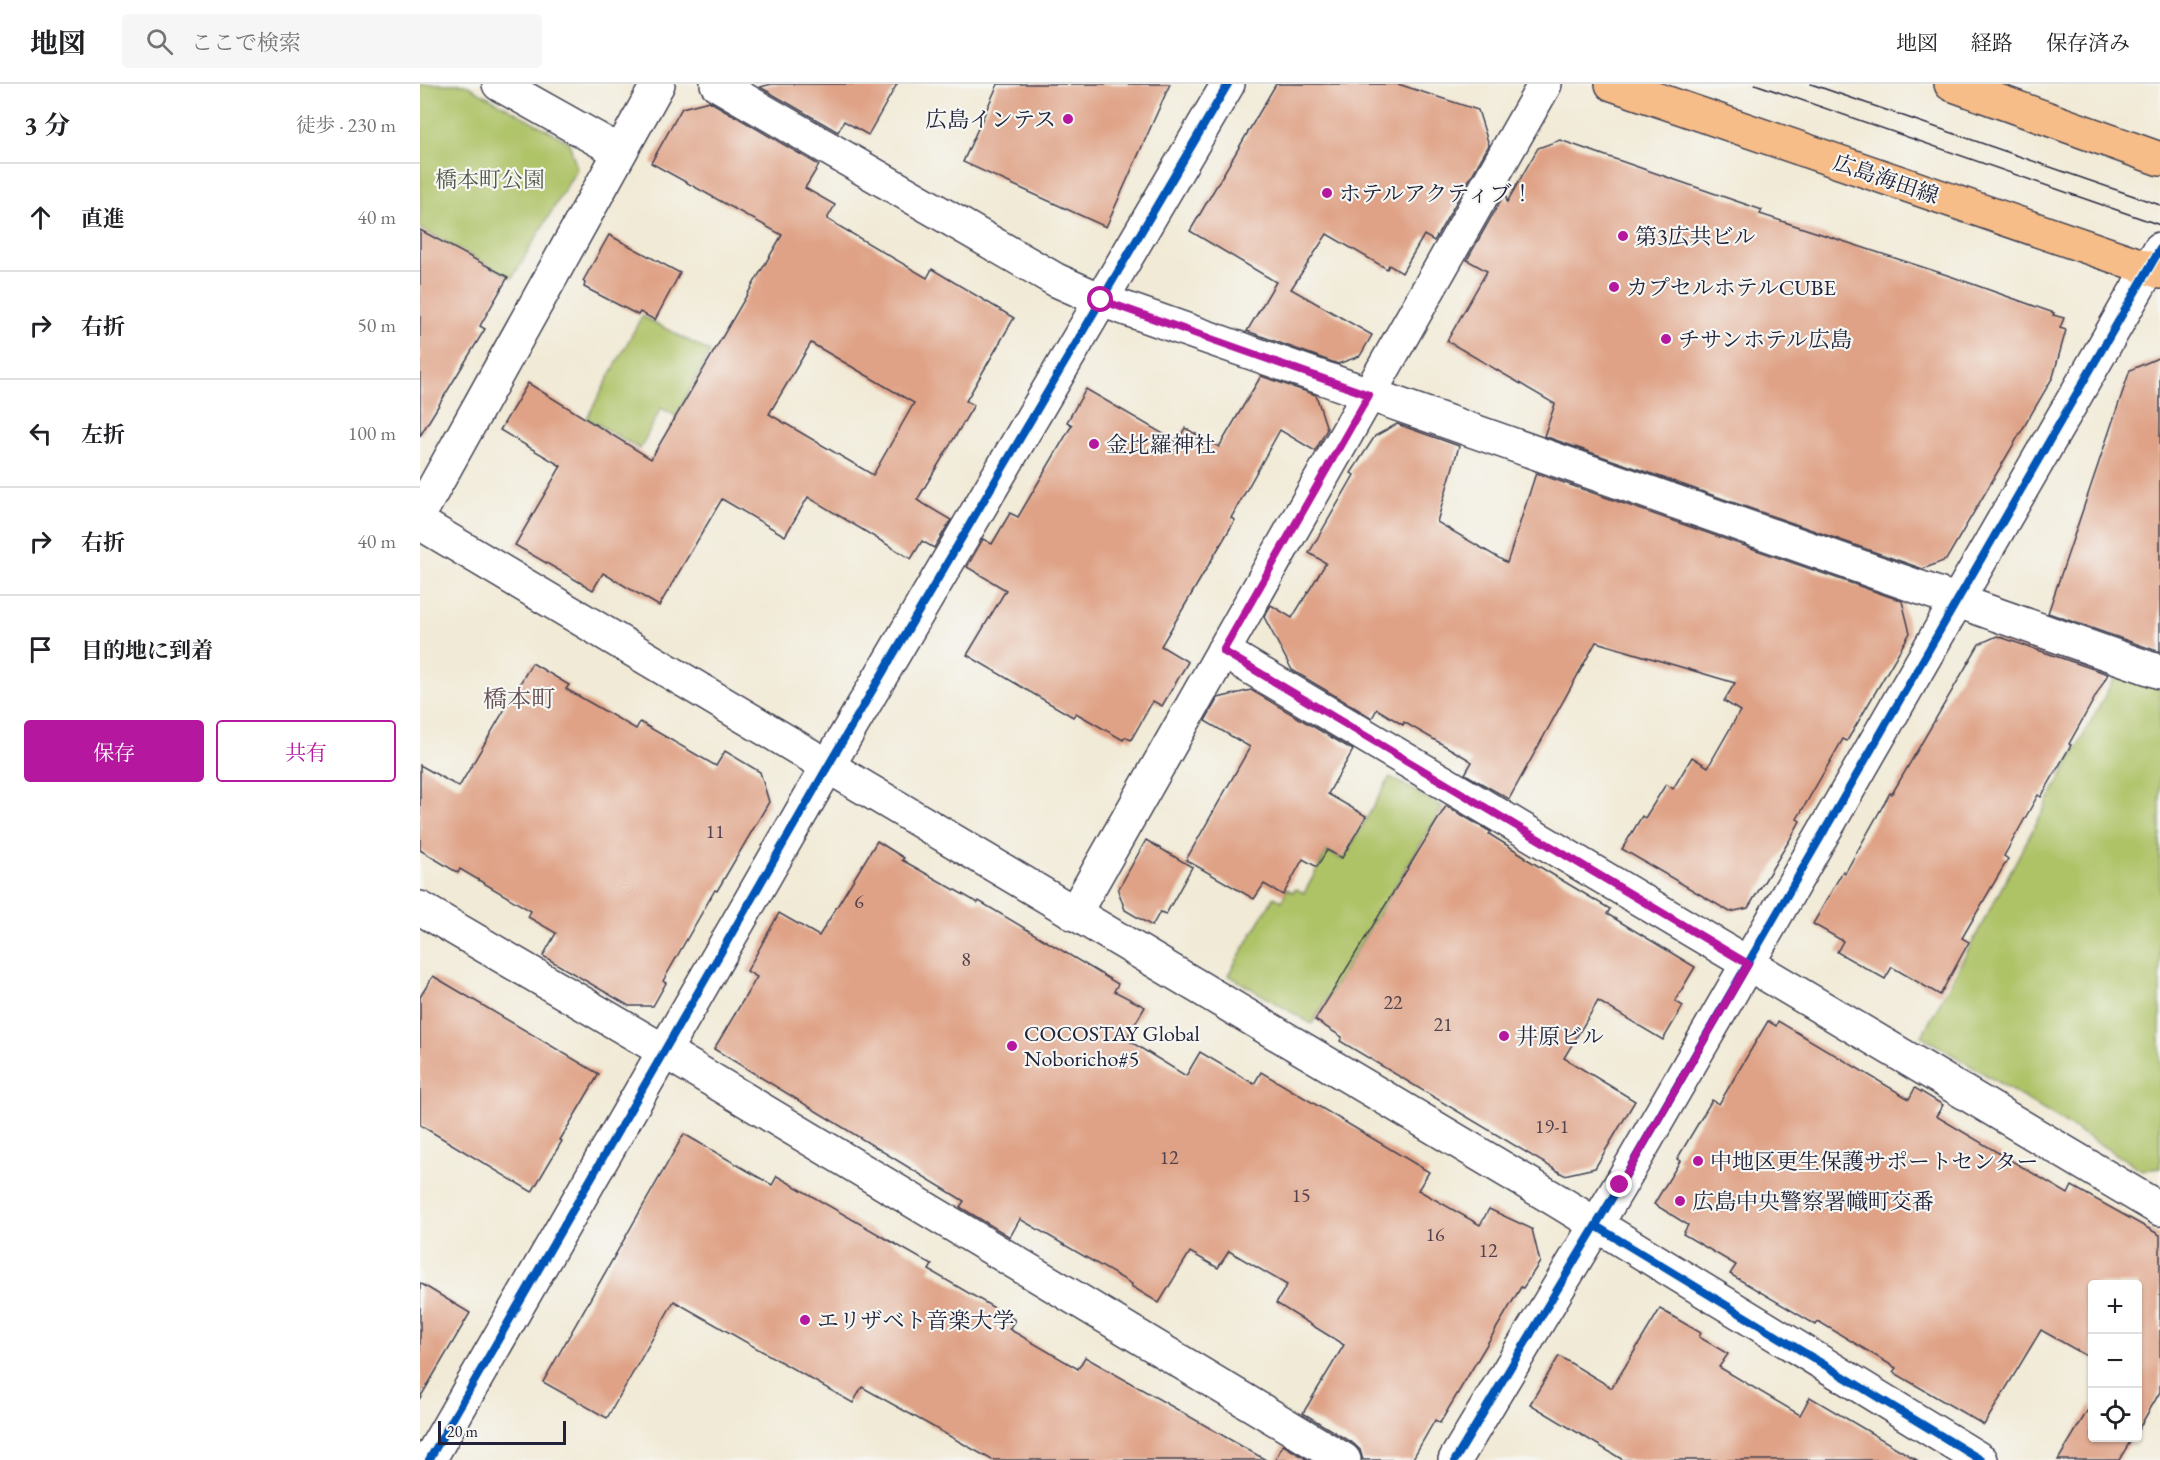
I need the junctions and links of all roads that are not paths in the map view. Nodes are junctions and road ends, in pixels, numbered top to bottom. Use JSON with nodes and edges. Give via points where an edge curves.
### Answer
{"nodes":[{"id":1,"x":499,"y":84,"type":"edge"},
{"id":2,"x":658,"y":84,"type":"edge"},
{"id":3,"x":717,"y":84,"type":"edge"},
{"id":4,"x":1228,"y":84,"type":"edge"},
{"id":5,"x":1545,"y":84,"type":"edge"},
{"id":6,"x":1612,"y":84,"type":"edge"},
{"id":7,"x":1951,"y":84,"type":"edge"},
{"id":8,"x":620,"y":152,"type":"junction"},
{"id":9,"x":2160,"y":159,"type":"edge"},
{"id":10,"x":2156,"y":263,"type":"edge"},
{"id":11,"x":1101,"y":300,"type":"junction"},
{"id":12,"x":1369,"y":395,"type":"junction"},
{"id":13,"x":420,"y":513,"type":"edge"},
{"id":14,"x":420,"y":523,"type":"edge"},
{"id":15,"x":1957,"y":601,"type":"junction"},
{"id":16,"x":1223,"y":651,"type":"junction"},
{"id":17,"x":2160,"y":672,"type":"edge"},
{"id":18,"x":828,"y":766,"type":"junction"},
{"id":19,"x":421,"y":911,"type":"edge"},
{"id":20,"x":1074,"y":914,"type":"junction"},
{"id":21,"x":1748,"y":964,"type":"junction"},
{"id":22,"x":664,"y":1052,"type":"junction"},
{"id":23,"x":2160,"y":1208,"type":"edge"},
{"id":24,"x":1596,"y":1226,"type":"junction"},
{"id":25,"x":1463,"y":1457,"type":"edge"},
{"id":26,"x":429,"y":1460,"type":"edge"},
{"id":27,"x":1344,"y":1460,"type":"edge"},
{"id":28,"x":1981,"y":1460,"type":"edge"}],
"edges":[{"from":1,"to":8,"type":"street"},
{"from":2,"to":8,"type":"street"},
{"from":3,"to":11,"type":"street","via":[[1056,280]]},
{"from":4,"to":11,"type":"street"},
{"from":5,"to":12,"type":"street"},
{"from":6,"to":10,"type":"main road","name":"広島海田線"},
{"from":7,"to":9,"type":"main road"},
{"from":8,"to":13,"type":"street"},
{"from":10,"to":15,"type":"street"},
{"from":11,"to":12,"type":"street"},
{"from":11,"to":18,"type":"street"},
{"from":12,"to":15,"type":"street"},
{"from":12,"to":16,"type":"street"},
{"from":14,"to":18,"type":"street"},
{"from":15,"to":17,"type":"street"},
{"from":15,"to":21,"type":"street"},
{"from":16,"to":20,"type":"street"},
{"from":16,"to":21,"type":"street"},
{"from":18,"to":20,"type":"street"},
{"from":18,"to":22,"type":"street"},
{"from":19,"to":22,"type":"street"},
{"from":20,"to":24,"type":"street"},
{"from":21,"to":23,"type":"street"},
{"from":21,"to":24,"type":"street"},
{"from":22,"to":26,"type":"street"},
{"from":22,"to":27,"type":"street"},
{"from":24,"to":25,"type":"street"},
{"from":24,"to":28,"type":"street"}]}
